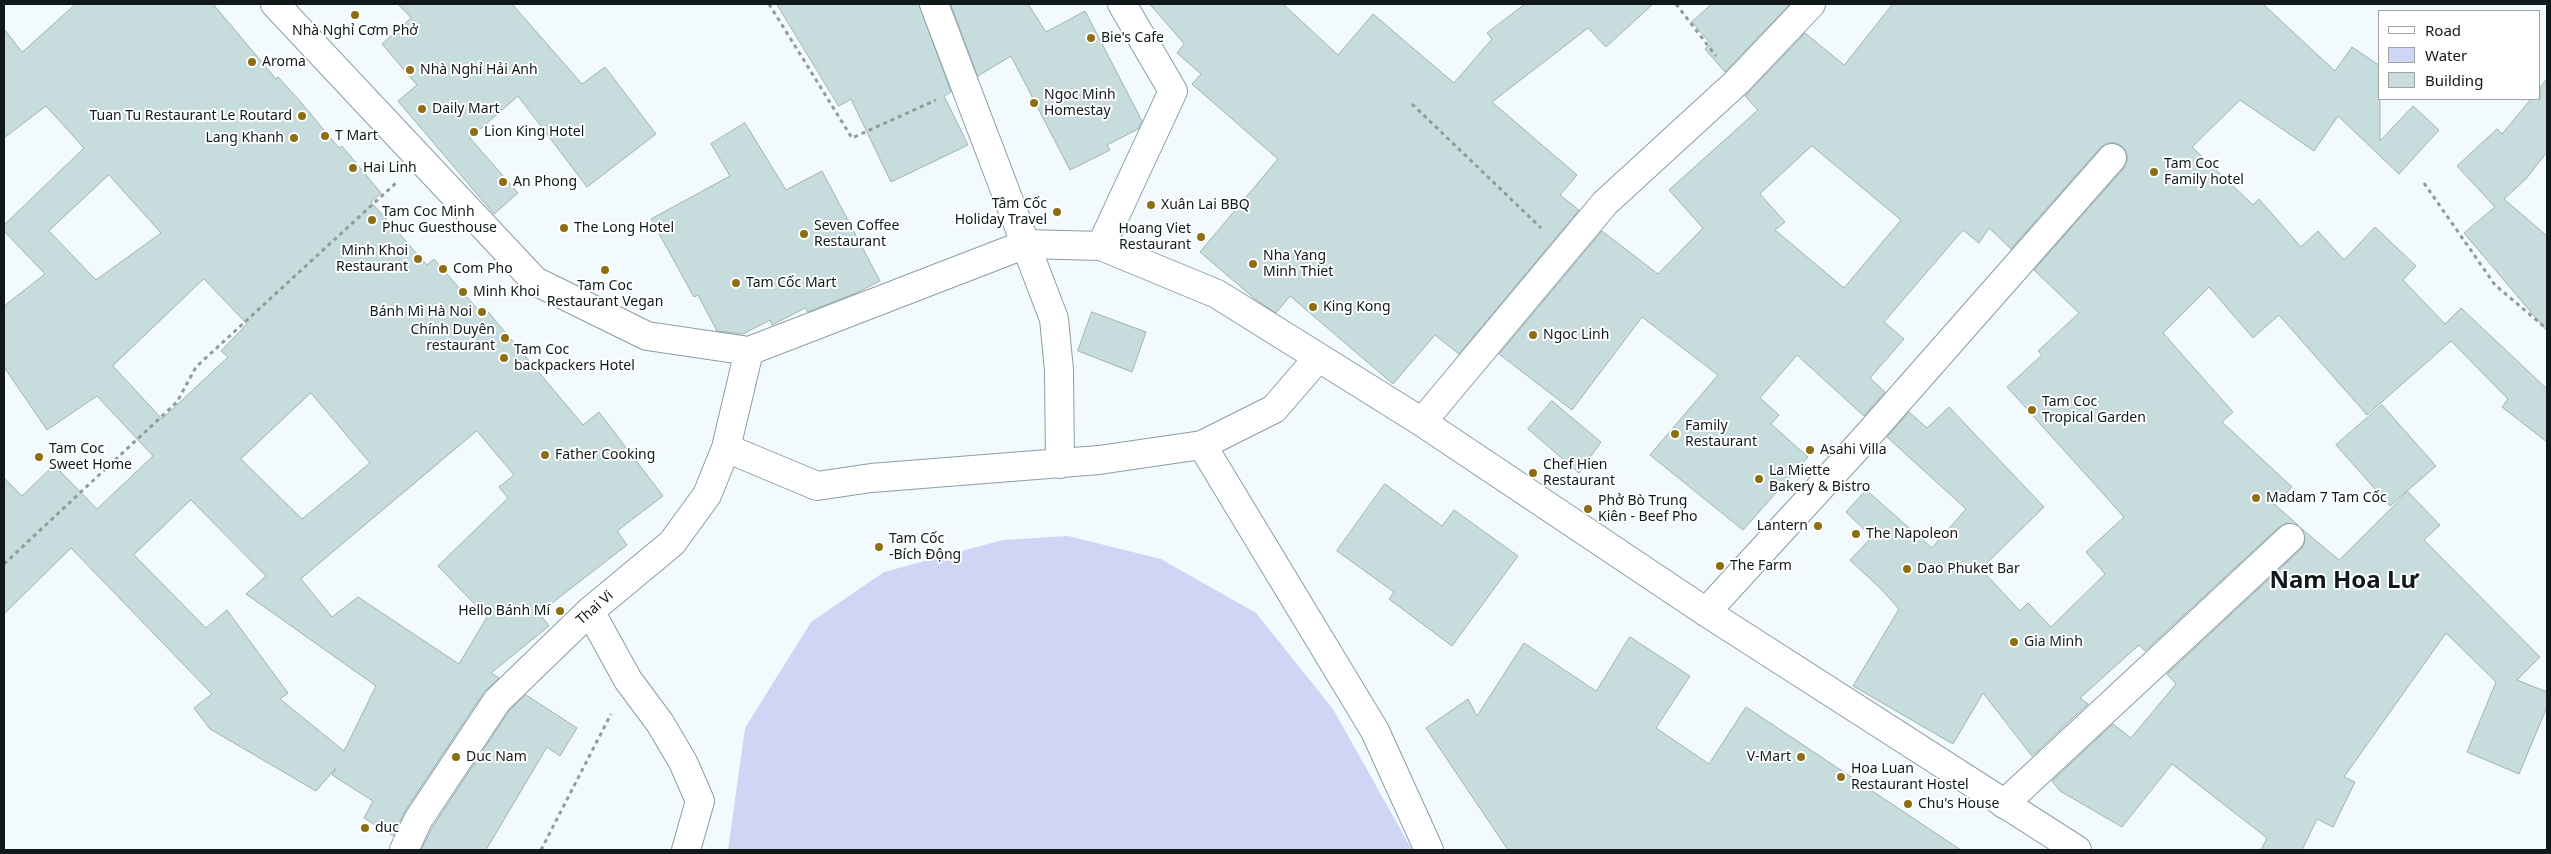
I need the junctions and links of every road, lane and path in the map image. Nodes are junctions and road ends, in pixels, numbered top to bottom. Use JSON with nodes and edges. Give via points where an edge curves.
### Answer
{"nodes":[{"id":1,"x":274,"y":4,"type":"edge"},
{"id":2,"x":769,"y":4,"type":"edge"},
{"id":3,"x":934,"y":4,"type":"edge"},
{"id":4,"x":1122,"y":4,"type":"edge"},
{"id":5,"x":1676,"y":4,"type":"edge"},
{"id":6,"x":1811,"y":4,"type":"edge"},
{"id":7,"x":1737,"y":82,"type":"junction"},
{"id":8,"x":966,"y":86,"type":"junction"},
{"id":9,"x":1412,"y":104,"type":"dead end"},
{"id":10,"x":2112,"y":158,"type":"dead end"},
{"id":11,"x":421,"y":160,"type":"junction"},
{"id":12,"x":2424,"y":183,"type":"dead end"},
{"id":13,"x":1026,"y":244,"type":"junction"},
{"id":14,"x":1101,"y":246,"type":"junction"},
{"id":15,"x":1565,"y":251,"type":"junction"},
{"id":16,"x":2547,"y":329,"type":"edge"},
{"id":17,"x":749,"y":350,"type":"junction"},
{"id":18,"x":1318,"y":358,"type":"junction"},
{"id":19,"x":1422,"y":422,"type":"junction"},
{"id":20,"x":1202,"y":445,"type":"junction"},
{"id":21,"x":726,"y":448,"type":"junction"},
{"id":22,"x":1060,"y":464,"type":"junction"},
{"id":23,"x":2290,"y":538,"type":"dead end"},
{"id":24,"x":4,"y":564,"type":"edge"},
{"id":25,"x":590,"y":611,"type":"junction"},
{"id":26,"x":1706,"y":612,"type":"junction"},
{"id":27,"x":628,"y":680,"type":"junction"},
{"id":28,"x":2004,"y":804,"type":"junction"},
{"id":29,"x":404,"y":850,"type":"edge"},
{"id":30,"x":541,"y":850,"type":"edge"},
{"id":31,"x":686,"y":850,"type":"edge"},
{"id":32,"x":1429,"y":850,"type":"edge"},
{"id":33,"x":2077,"y":850,"type":"edge"}],
"edges":[{"from":1,"to":11,"type":"street"},
{"from":2,"to":8,"type":"path","via":[[852,138]]},
{"from":3,"to":8,"type":"street"},
{"from":4,"to":14,"type":"street","via":[[1173,91]]},
{"from":5,"to":7,"type":"path"},
{"from":6,"to":7,"type":"street"},
{"from":7,"to":15,"type":"street","via":[[1605,203]]},
{"from":8,"to":13,"type":"street"},
{"from":9,"to":15,"type":"path"},
{"from":10,"to":26,"type":"street","via":[[1861,443]]},
{"from":11,"to":17,"type":"street","via":[[535,281],[647,336]]},
{"from":11,"to":24,"type":"path","via":[[196,367],[177,402]]},
{"from":12,"to":16,"type":"path","via":[[2495,285]]},
{"from":13,"to":14,"type":"street"},
{"from":13,"to":17,"type":"street"},
{"from":13,"to":22,"type":"street","via":[[1054,319]]},
{"from":14,"to":18,"type":"street","via":[[1217,294]]},
{"from":15,"to":19,"type":"street"},
{"from":17,"to":21,"type":"street","name":"Thai Vi"},
{"from":18,"to":19,"type":"street"},
{"from":18,"to":20,"type":"street","via":[[1274,409]]},
{"from":19,"to":26,"type":"street"},
{"from":20,"to":22,"type":"street"},
{"from":20,"to":32,"type":"street","via":[[1375,731]]},
{"from":21,"to":22,"type":"street","via":[[817,486],[871,478]]},
{"from":21,"to":25,"type":"street","name":"Thai Vi","via":[[706,495],[672,543]]},
{"from":23,"to":28,"type":"street"},
{"from":25,"to":27,"type":"street"},
{"from":25,"to":29,"type":"street","name":"Thai Vi","via":[[497,701],[418,820]]},
{"from":26,"to":28,"type":"street"},
{"from":27,"to":30,"type":"path"},
{"from":27,"to":31,"type":"street","via":[[665,731],[700,801]]},
{"from":28,"to":33,"type":"street"}]}
